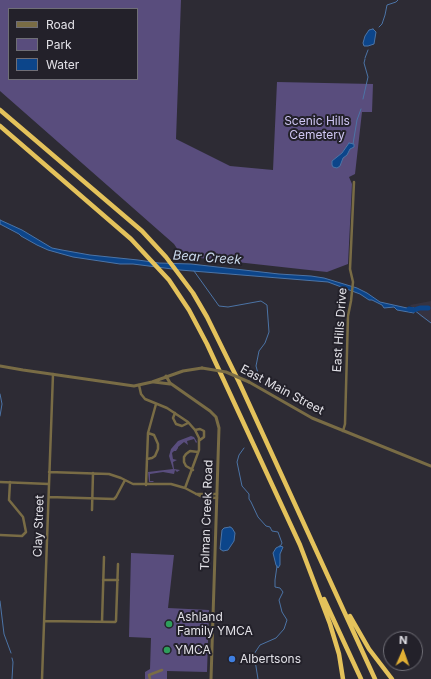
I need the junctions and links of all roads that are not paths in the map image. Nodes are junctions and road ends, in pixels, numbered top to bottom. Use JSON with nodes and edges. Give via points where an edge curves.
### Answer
{"nodes":[{"id":1,"x":0,"y":110,"type":"edge"},
{"id":2,"x":0,"y":126,"type":"edge"},
{"id":3,"x":354,"y":182,"type":"dead end"},
{"id":4,"x":0,"y":366,"type":"edge"},
{"id":5,"x":53,"y":374,"type":"junction"},
{"id":6,"x":166,"y":376,"type":"junction"},
{"id":7,"x":152,"y":382,"type":"junction"},
{"id":8,"x":139,"y":385,"type":"junction"},
{"id":9,"x":173,"y":385,"type":"junction"},
{"id":10,"x":156,"y":404,"type":"junction"},
{"id":11,"x":175,"y":413,"type":"junction"},
{"id":12,"x":188,"y":422,"type":"junction"},
{"id":13,"x":195,"y":430,"type":"junction"},
{"id":14,"x":343,"y":430,"type":"junction"},
{"id":15,"x":148,"y":433,"type":"junction"},
{"id":16,"x":200,"y":440,"type":"junction"},
{"id":17,"x":198,"y":452,"type":"junction"},
{"id":18,"x":146,"y":459,"type":"junction"},
{"id":19,"x":431,"y":466,"type":"edge"},
{"id":20,"x":193,"y":470,"type":"junction"},
{"id":21,"x":49,"y":472,"type":"junction"},
{"id":22,"x":93,"y":473,"type":"junction"},
{"id":23,"x":125,"y":480,"type":"junction"},
{"id":24,"x":0,"y":482,"type":"edge"},
{"id":25,"x":10,"y":482,"type":"junction"},
{"id":26,"x":49,"y":484,"type":"junction"},
{"id":27,"x":146,"y":485,"type":"junction"},
{"id":28,"x":186,"y":488,"type":"junction"},
{"id":29,"x":217,"y":496,"type":"junction"},
{"id":30,"x":48,"y":497,"type":"junction"},
{"id":31,"x":92,"y":498,"type":"junction"},
{"id":32,"x":92,"y":510,"type":"dead end"},
{"id":33,"x":0,"y":535,"type":"edge"},
{"id":34,"x":104,"y":557,"type":"dead end"},
{"id":35,"x":118,"y":564,"type":"dead end"},
{"id":36,"x":326,"y":570,"type":"junction"},
{"id":37,"x":312,"y":576,"type":"junction"},
{"id":38,"x":103,"y":580,"type":"junction"},
{"id":39,"x":118,"y":580,"type":"junction"},
{"id":40,"x":45,"y":621,"type":"junction"},
{"id":41,"x":102,"y":622,"type":"junction"},
{"id":42,"x":162,"y":670,"type":"dead end"},
{"id":43,"x":42,"y":679,"type":"edge"},
{"id":44,"x":150,"y":679,"type":"edge"},
{"id":45,"x":211,"y":679,"type":"edge"},
{"id":46,"x":343,"y":679,"type":"edge"},
{"id":47,"x":361,"y":679,"type":"edge"},
{"id":48,"x":375,"y":679,"type":"edge"},
{"id":49,"x":392,"y":679,"type":"edge"}],
"edges":[{"from":1,"to":36,"type":"highway","via":[[124,215],[166,256],[182,277],[202,307],[222,346]]},
{"from":2,"to":37,"type":"highway","via":[[110,220],[169,280],[207,344]]},
{"from":3,"to":14,"type":"street","name":"East Hills Drive","via":[[350,269],[352,296],[348,316]]},
{"from":4,"to":5,"type":"street","name":"East Main Street"},
{"from":5,"to":8,"type":"street","name":"East Main Street","via":[[129,386]]},
{"from":5,"to":21,"type":"street","name":"Clay Street"},
{"from":6,"to":7,"type":"street","name":"East Main Street"},
{"from":6,"to":9,"type":"street","name":"Tolman Creek Road"},
{"from":6,"to":14,"type":"street","name":"East Main Street","bridge":true,"via":[[202,368],[226,372],[249,382],[304,414]]},
{"from":7,"to":8,"type":"street","name":"East Main Street"},
{"from":7,"to":9,"type":"street"},
{"from":8,"to":10,"type":"street","via":[[145,399]]},
{"from":9,"to":29,"type":"street","name":"Tolman Creek Road","via":[[210,411],[217,421]]},
{"from":10,"to":11,"type":"street"},
{"from":10,"to":15,"type":"street"},
{"from":11,"to":12,"type":"street"},
{"from":11,"to":12,"type":"street","via":[[173,418],[176,424],[182,426]]},
{"from":12,"to":13,"type":"street"},
{"from":13,"to":16,"type":"street"},
{"from":13,"to":16,"type":"street","via":[[200,429],[204,432],[204,437]]},
{"from":14,"to":19,"type":"street","name":"East Main Street"},
{"from":15,"to":18,"type":"street"},
{"from":15,"to":18,"type":"street","via":[[154,435],[158,444],[155,456]]},
{"from":16,"to":17,"type":"street"},
{"from":17,"to":20,"type":"street"},
{"from":17,"to":20,"type":"street","via":[[190,451],[184,458],[186,466]]},
{"from":18,"to":27,"type":"street"},
{"from":20,"to":28,"type":"street"},
{"from":21,"to":22,"type":"street"},
{"from":21,"to":26,"type":"street","name":"Clay Street"},
{"from":22,"to":23,"type":"street","via":[[109,474]]},
{"from":22,"to":31,"type":"street"},
{"from":23,"to":27,"type":"street","via":[[133,484]]},
{"from":23,"to":31,"type":"street","via":[[115,498]]},
{"from":24,"to":25,"type":"street"},
{"from":25,"to":26,"type":"street"},
{"from":25,"to":33,"type":"street","via":[[9,500],[23,517],[26,532],[22,536]]},
{"from":26,"to":30,"type":"street","name":"Clay Street"},
{"from":27,"to":28,"type":"street","via":[[170,484]]},
{"from":28,"to":29,"type":"street","via":[[202,497]]},
{"from":29,"to":45,"type":"street","name":"Tolman Creek Road"},
{"from":30,"to":31,"type":"street"},
{"from":30,"to":40,"type":"street","name":"Clay Street"},
{"from":31,"to":32,"type":"street"},
{"from":34,"to":38,"type":"street"},
{"from":35,"to":39,"type":"street"},
{"from":36,"to":48,"type":"highway"},
{"from":36,"to":49,"type":"highway","via":[[361,635]]},
{"from":37,"to":46,"type":"highway","via":[[336,641]]},
{"from":37,"to":47,"type":"highway"},
{"from":38,"to":39,"type":"street"},
{"from":38,"to":41,"type":"street"},
{"from":39,"to":41,"type":"street","via":[[116,621]]},
{"from":40,"to":41,"type":"street"},
{"from":40,"to":43,"type":"street","name":"Clay Street"},
{"from":42,"to":44,"type":"street","via":[[149,675]]}]}
